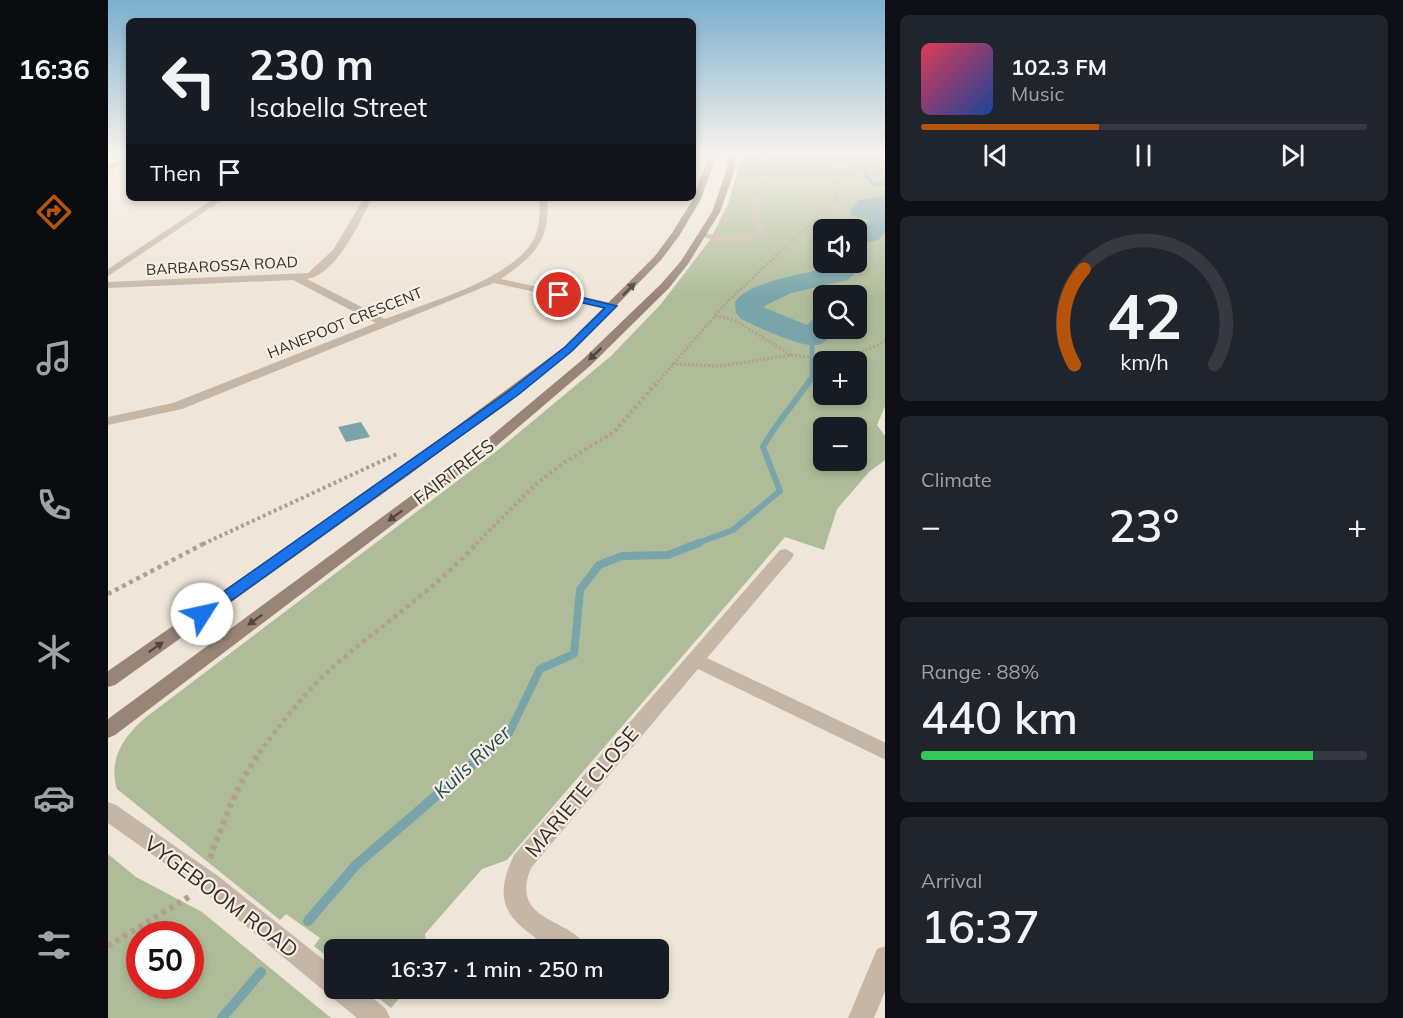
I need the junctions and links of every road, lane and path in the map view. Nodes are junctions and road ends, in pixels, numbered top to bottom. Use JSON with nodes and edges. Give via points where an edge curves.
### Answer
{"nodes":[{"id":1,"x":214,"y":203,"type":"edge"},
{"id":2,"x":365,"y":203,"type":"edge"},
{"id":3,"x":544,"y":203,"type":"edge"},
{"id":4,"x":695,"y":203,"type":"edge"},
{"id":5,"x":719,"y":203,"type":"edge"},
{"id":6,"x":757,"y":203,"type":"edge"},
{"id":7,"x":833,"y":203,"type":"edge"},
{"id":8,"x":703,"y":235,"type":"junction"},
{"id":9,"x":108,"y":273,"type":"edge"},
{"id":10,"x":297,"y":278,"type":"junction"},
{"id":11,"x":493,"y":280,"type":"junction"},
{"id":12,"x":108,"y":285,"type":"edge"},
{"id":13,"x":612,"y":306,"type":"junction"},
{"id":14,"x":715,"y":315,"type":"junction"},
{"id":15,"x":386,"y":324,"type":"junction"},
{"id":16,"x":885,"y":340,"type":"edge"},
{"id":17,"x":867,"y":352,"type":"edge"},
{"id":18,"x":791,"y":355,"type":"junction"},
{"id":19,"x":813,"y":358,"type":"edge"},
{"id":20,"x":672,"y":364,"type":"junction"},
{"id":21,"x":108,"y":421,"type":"edge"},
{"id":22,"x":404,"y":452,"type":"dead end"},
{"id":23,"x":786,"y":554,"type":"dead end"},
{"id":24,"x":108,"y":594,"type":"edge"},
{"id":25,"x":695,"y":660,"type":"junction"},
{"id":26,"x":108,"y":680,"type":"edge"},
{"id":27,"x":108,"y":730,"type":"edge"},
{"id":28,"x":885,"y":752,"type":"edge"},
{"id":29,"x":108,"y":811,"type":"edge"},
{"id":30,"x":210,"y":884,"type":"junction"},
{"id":31,"x":559,"y":939,"type":"edge"},
{"id":32,"x":108,"y":946,"type":"edge"},
{"id":33,"x":885,"y":958,"type":"edge"},
{"id":34,"x":324,"y":976,"type":"edge"},
{"id":35,"x":354,"y":999,"type":"edge"},
{"id":36,"x":377,"y":1018,"type":"edge"},
{"id":37,"x":861,"y":1018,"type":"edge"}],
"edges":[{"from":1,"to":9,"type":"street"},
{"from":2,"to":10,"type":"street","name":"BARBAROSSA ROAD","via":[[322,268]]},
{"from":3,"to":11,"type":"street","name":"HANEPOOT CRESCENT","via":[[546,221],[542,234],[532,249]]},
{"from":13,"to":4,"type":"main road","name":"FAIRTREES","one_way":true,"via":[[658,258]]},
{"from":5,"to":8,"type":"main road","name":"FAIRTREES"},
{"from":6,"to":8,"type":"lane","via":[[756,216],[761,231],[758,235],[741,239]]},
{"from":7,"to":14,"type":"path"},
{"from":8,"to":27,"type":"main road","name":"FAIRTREES","one_way":true,"via":[[646,305],[586,363],[489,446]]},
{"from":10,"to":12,"type":"street","name":"BARBAROSSA ROAD"},
{"from":10,"to":15,"type":"street"},
{"from":11,"to":13,"type":"street"},
{"from":11,"to":15,"type":"street","name":"HANEPOOT CRESCENT"},
{"from":26,"to":13,"type":"main road","name":"FAIRTREES","one_way":true,"via":[[514,392],[568,349]]},
{"from":14,"to":18,"type":"path","via":[[736,321]]},
{"from":14,"to":20,"type":"path"},
{"from":15,"to":21,"type":"street","name":"HANEPOOT CRESCENT","via":[[177,406]]},
{"from":16,"to":17,"type":"path"},
{"from":18,"to":19,"type":"path"},
{"from":18,"to":20,"type":"path","via":[[720,366]]},
{"from":20,"to":30,"type":"path","via":[[614,432],[535,485],[461,561],[334,666],[291,710],[251,764],[229,806],[210,858]]},
{"from":22,"to":24,"type":"path","via":[[224,534]]},
{"from":23,"to":25,"type":"street","name":"MARIETE CLOSE"},
{"from":25,"to":28,"type":"street"},
{"from":25,"to":31,"type":"street","name":"MARIETE CLOSE","via":[[522,862],[514,884],[516,900],[532,921]]},
{"from":29,"to":30,"type":"street","name":"VYGEBOOM ROAD"},
{"from":30,"to":32,"type":"path"},
{"from":30,"to":34,"type":"street","name":"VYGEBOOM ROAD"},
{"from":33,"to":37,"type":"street"},
{"from":35,"to":36,"type":"street"}]}
